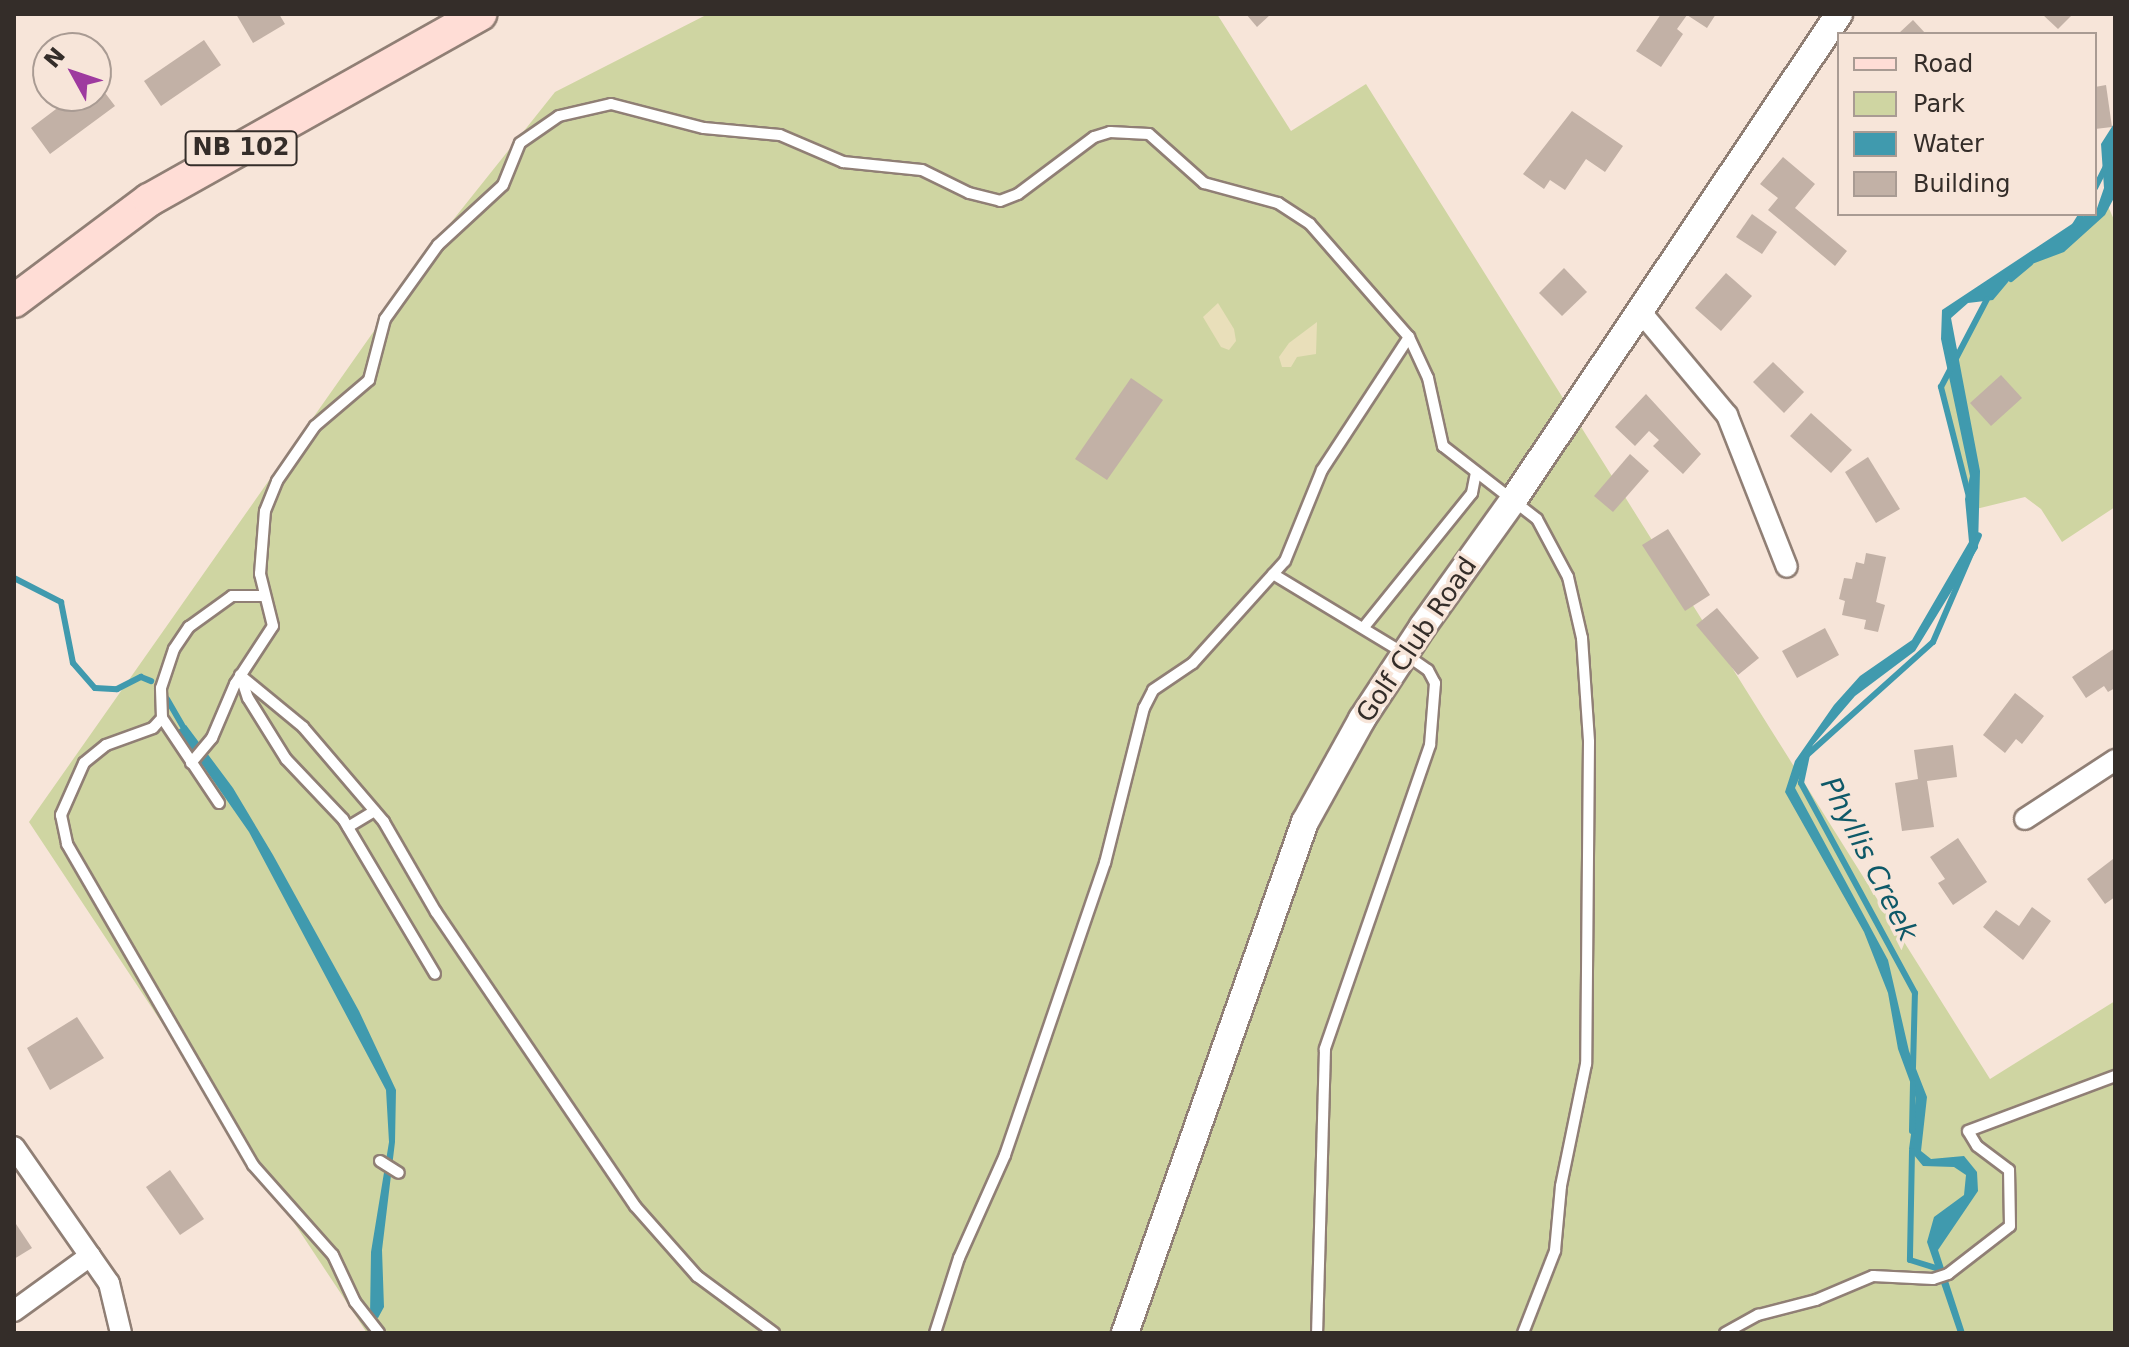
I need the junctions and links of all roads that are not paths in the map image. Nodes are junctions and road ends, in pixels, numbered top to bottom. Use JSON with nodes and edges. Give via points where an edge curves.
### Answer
{"nodes":[{"id":1,"x":480,"y":14,"type":"edge"},
{"id":2,"x":1839,"y":14,"type":"edge"},
{"id":3,"x":14,"y":301,"type":"edge"},
{"id":4,"x":1640,"y":311,"type":"junction"},
{"id":5,"x":1409,"y":337,"type":"junction"},
{"id":6,"x":1476,"y":473,"type":"junction"},
{"id":7,"x":1514,"y":499,"type":"junction"},
{"id":8,"x":1787,"y":567,"type":"dead end"},
{"id":9,"x":1273,"y":574,"type":"junction"},
{"id":10,"x":262,"y":596,"type":"junction"},
{"id":11,"x":1364,"y":627,"type":"junction"},
{"id":12,"x":1405,"y":654,"type":"junction"},
{"id":13,"x":240,"y":675,"type":"junction"},
{"id":14,"x":162,"y":718,"type":"junction"},
{"id":15,"x":2115,"y":760,"type":"edge"},
{"id":16,"x":192,"y":761,"type":"junction"},
{"id":17,"x":219,"y":803,"type":"dead end"},
{"id":18,"x":375,"y":811,"type":"junction"},
{"id":19,"x":2025,"y":819,"type":"dead end"},
{"id":20,"x":348,"y":827,"type":"junction"},
{"id":21,"x":435,"y":974,"type":"dead end"},
{"id":22,"x":2115,"y":1076,"type":"edge"},
{"id":23,"x":14,"y":1147,"type":"edge"},
{"id":24,"x":380,"y":1161,"type":"dead end"},
{"id":25,"x":399,"y":1173,"type":"dead end"},
{"id":26,"x":90,"y":1256,"type":"junction"},
{"id":27,"x":14,"y":1311,"type":"edge"},
{"id":28,"x":121,"y":1333,"type":"edge"},
{"id":29,"x":379,"y":1333,"type":"edge"},
{"id":30,"x":774,"y":1333,"type":"edge"},
{"id":31,"x":935,"y":1333,"type":"edge"},
{"id":32,"x":1125,"y":1333,"type":"edge"},
{"id":33,"x":1317,"y":1333,"type":"edge"},
{"id":34,"x":1523,"y":1333,"type":"edge"},
{"id":35,"x":1725,"y":1333,"type":"edge"}],
"edges":[{"from":1,"to":3,"type":"main road","number":"NB 102","via":[[149,200]]},
{"from":2,"to":4,"type":"street","name":"Golf Club Road"},
{"from":4,"to":7,"type":"street","name":"Golf Club Road"},
{"from":4,"to":8,"type":"street","via":[[1727,415]]},
{"from":5,"to":6,"type":"lane","via":[[1428,378],[1439,438],[1449,454]]},
{"from":5,"to":9,"type":"lane","via":[[1346,427],[1285,561]]},
{"from":5,"to":10,"type":"lane","via":[[1296,213],[1258,196],[1204,183],[1149,134],[1110,132],[1094,137],[1018,194],[1000,201],[969,193],[922,170],[829,158],[780,135],[704,128],[611,104],[576,109],[520,143],[503,185],[449,233],[392,307],[369,380],[305,439],[265,511]]},
{"from":6,"to":7,"type":"lane"},
{"from":6,"to":11,"type":"lane","via":[[1478,484],[1472,493]]},
{"from":7,"to":12,"type":"street","name":"Golf Club Road"},
{"from":7,"to":34,"type":"lane","via":[[1543,528],[1568,577],[1575,608],[1589,742],[1591,848],[1586,1064],[1561,1186],[1555,1251]]},
{"from":9,"to":11,"type":"lane"},
{"from":9,"to":31,"type":"lane","via":[[1193,663],[1153,690],[1144,708],[1105,863],[1005,1155],[959,1258]]},
{"from":10,"to":13,"type":"lane","via":[[273,626]]},
{"from":10,"to":14,"type":"lane","via":[[244,593],[225,600],[180,637],[161,688]]},
{"from":11,"to":12,"type":"lane"},
{"from":12,"to":32,"type":"street","name":"Golf Club Road","via":[[1305,822]]},
{"from":12,"to":33,"type":"lane","via":[[1433,676],[1434,727],[1325,1049]]},
{"from":13,"to":16,"type":"lane","via":[[208,744]]},
{"from":13,"to":18,"type":"lane","via":[[303,727]]},
{"from":13,"to":20,"type":"lane","via":[[248,698],[286,759]]},
{"from":14,"to":16,"type":"lane"},
{"from":14,"to":29,"type":"lane","via":[[153,728],[106,745],[84,763],[61,815],[67,844],[253,1165],[333,1255],[355,1302]]},
{"from":15,"to":19,"type":"street"},
{"from":16,"to":17,"type":"lane"},
{"from":18,"to":20,"type":"lane"},
{"from":18,"to":30,"type":"lane","via":[[436,912],[635,1206],[697,1276]]},
{"from":20,"to":21,"type":"lane"},
{"from":22,"to":35,"type":"lane","via":[[1968,1131],[1977,1146],[2009,1170],[2010,1226],[1942,1276],[1873,1276],[1816,1300],[1758,1315]]},
{"from":23,"to":26,"type":"street","via":[[59,1204]]},
{"from":24,"to":25,"type":"lane"},
{"from":26,"to":27,"type":"street"},
{"from":26,"to":28,"type":"street","via":[[109,1283]]}]}
